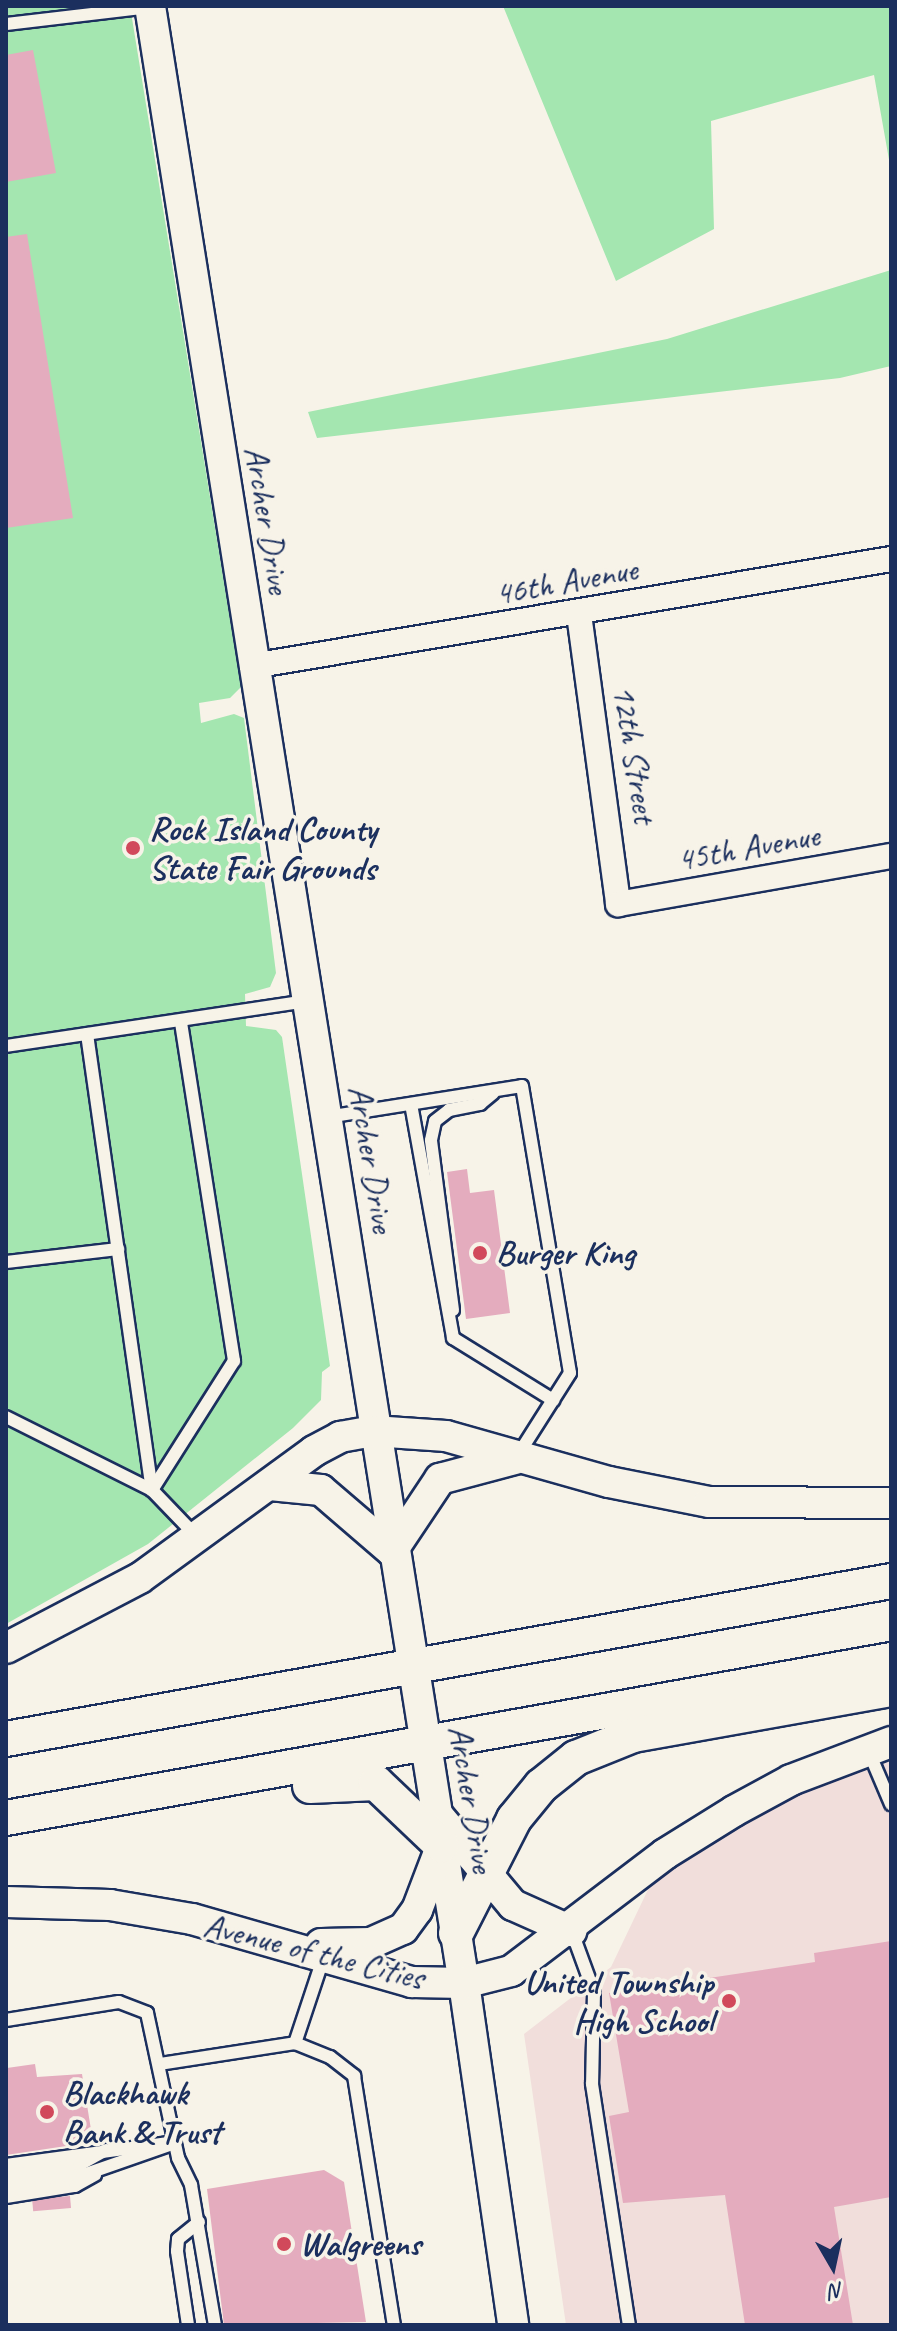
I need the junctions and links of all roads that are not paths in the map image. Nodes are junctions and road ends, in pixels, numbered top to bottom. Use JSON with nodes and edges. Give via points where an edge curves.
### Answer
{"nodes":[{"id":1,"x":150,"y":6,"type":"edge"},
{"id":2,"x":6,"y":24,"type":"edge"},
{"id":3,"x":891,"y":559,"type":"edge"},
{"id":4,"x":579,"y":614,"type":"junction"},
{"id":5,"x":252,"y":666,"type":"junction"},
{"id":6,"x":891,"y":856,"type":"edge"},
{"id":7,"x":618,"y":904,"type":"joint"},
{"id":8,"x":308,"y":1001,"type":"junction"},
{"id":9,"x":181,"y":1021,"type":"junction"},
{"id":10,"x":87,"y":1034,"type":"junction"},
{"id":11,"x":6,"y":1046,"type":"edge"},
{"id":12,"x":496,"y":1091,"type":"junction"},
{"id":13,"x":411,"y":1104,"type":"junction"},
{"id":14,"x":327,"y":1117,"type":"junction"},
{"id":15,"x":118,"y":1249,"type":"junction"},
{"id":16,"x":6,"y":1262,"type":"edge"},
{"id":17,"x":453,"y":1338,"type":"junction"},
{"id":18,"x":553,"y":1400,"type":"junction"},
{"id":19,"x":6,"y":1417,"type":"edge"},
{"id":20,"x":373,"y":1431,"type":"junction"},
{"id":21,"x":516,"y":1459,"type":"junction"},
{"id":22,"x":270,"y":1485,"type":"junction"},
{"id":23,"x":152,"y":1490,"type":"junction"},
{"id":24,"x":891,"y":1503,"type":"edge"},
{"id":25,"x":197,"y":1537,"type":"junction"},
{"id":26,"x":392,"y":1551,"type":"junction"},
{"id":27,"x":891,"y":1582,"type":"edge"},
{"id":28,"x":6,"y":1648,"type":"edge"},
{"id":29,"x":891,"y":1660,"type":"edge"},
{"id":30,"x":411,"y":1668,"type":"junction"},
{"id":31,"x":891,"y":1689,"type":"edge"},
{"id":32,"x":11,"y":1740,"type":"edge"},
{"id":33,"x":425,"y":1745,"type":"junction"},
{"id":34,"x":880,"y":1746,"type":"edge"},
{"id":35,"x":891,"y":1804,"type":"edge"},
{"id":36,"x":6,"y":1818,"type":"edge"},
{"id":37,"x":439,"y":1829,"type":"junction"},
{"id":38,"x":6,"y":1838,"type":"edge"},
{"id":39,"x":488,"y":1868,"type":"junction"},
{"id":40,"x":6,"y":1902,"type":"edge"},
{"id":41,"x":571,"y":1931,"type":"junction"},
{"id":42,"x":456,"y":1933,"type":"junction"},
{"id":43,"x":282,"y":1943,"type":"junction"},
{"id":44,"x":324,"y":1956,"type":"junction"},
{"id":45,"x":464,"y":1983,"type":"junction"},
{"id":46,"x":6,"y":2020,"type":"edge"},
{"id":47,"x":295,"y":2043,"type":"junction"},
{"id":48,"x":160,"y":2064,"type":"junction"},
{"id":49,"x":175,"y":2143,"type":"junction"},
{"id":50,"x":108,"y":2149,"type":"junction"},
{"id":51,"x":6,"y":2165,"type":"edge"},
{"id":52,"x":107,"y":2166,"type":"junction"},
{"id":53,"x":6,"y":2176,"type":"edge"},
{"id":54,"x":6,"y":2187,"type":"edge"},
{"id":55,"x":6,"y":2197,"type":"edge"},
{"id":56,"x":199,"y":2222,"type":"junction"},
{"id":57,"x":188,"y":2325,"type":"edge"},
{"id":58,"x":215,"y":2325,"type":"edge"},
{"id":59,"x":394,"y":2325,"type":"edge"},
{"id":60,"x":513,"y":2325,"type":"edge"},
{"id":61,"x":629,"y":2325,"type":"edge"}],
"edges":[{"from":1,"to":2,"type":"lane"},
{"from":1,"to":5,"type":"street","name":"Archer Drive"},
{"from":3,"to":4,"type":"street","name":"46th Avenue"},
{"from":4,"to":5,"type":"street","name":"46th Avenue"},
{"from":4,"to":7,"type":"street","name":"12th Street"},
{"from":5,"to":8,"type":"street","name":"Archer Drive"},
{"from":6,"to":7,"type":"street","name":"45th Avenue"},
{"from":8,"to":9,"type":"lane"},
{"from":8,"to":14,"type":"street","name":"Archer Drive"},
{"from":9,"to":10,"type":"lane"},
{"from":9,"to":23,"type":"lane","via":[[234,1361]]},
{"from":10,"to":11,"type":"lane"},
{"from":10,"to":15,"type":"lane"},
{"from":12,"to":13,"type":"lane"},
{"from":12,"to":17,"type":"lane","via":[[480,1104],[449,1110],[435,1121],[431,1140],[454,1279]]},
{"from":12,"to":18,"type":"lane","via":[[522,1086],[570,1373]]},
{"from":13,"to":14,"type":"lane"},
{"from":13,"to":17,"type":"lane"},
{"from":14,"to":20,"type":"street","name":"Archer Drive"},
{"from":15,"to":16,"type":"lane"},
{"from":15,"to":23,"type":"lane"},
{"from":17,"to":18,"type":"lane"},
{"from":18,"to":21,"type":"lane"},
{"from":19,"to":23,"type":"lane"},
{"from":20,"to":21,"type":"street","via":[[446,1436]]},
{"from":20,"to":22,"type":"street","via":[[340,1437]]},
{"from":20,"to":26,"type":"street","name":"Archer Drive"},
{"from":21,"to":24,"type":"street","via":[[709,1502]]},
{"from":21,"to":26,"type":"street","via":[[440,1479]]},
{"from":22,"to":25,"type":"street"},
{"from":22,"to":26,"type":"street","via":[[321,1490]]},
{"from":23,"to":25,"type":"lane"},
{"from":25,"to":28,"type":"street","via":[[93,1607]]},
{"from":26,"to":30,"type":"street","name":"Archer Drive"},
{"from":27,"to":30,"type":"main road"},
{"from":29,"to":33,"type":"main road"},
{"from":30,"to":32,"type":"main road"},
{"from":30,"to":33,"type":"street","name":"Archer Drive"},
{"from":31,"to":39,"type":"main road","via":[[603,1745],[541,1786],[514,1819]]},
{"from":33,"to":36,"type":"main road"},
{"from":33,"to":37,"type":"street","name":"Archer Drive"},
{"from":34,"to":35,"type":"lane"},
{"from":34,"to":41,"type":"street","name":"Avenue of the Cities","via":[[734,1811],[665,1854]]},
{"from":37,"to":38,"type":"main road","via":[[387,1788],[345,1780]]},
{"from":37,"to":39,"type":"street"},
{"from":37,"to":42,"type":"street","name":"Archer Drive"},
{"from":37,"to":43,"type":"street","via":[[417,1910],[396,1933],[353,1945]]},
{"from":39,"to":41,"type":"street","via":[[513,1905]]},
{"from":39,"to":42,"type":"main road"},
{"from":40,"to":43,"type":"street","name":"Avenue of the Cities","via":[[110,1905]]},
{"from":41,"to":45,"type":"street","name":"Avenue of the Cities","via":[[511,1971]]},
{"from":41,"to":61,"type":"lane","via":[[594,1992],[590,2069]]},
{"from":42,"to":45,"type":"street","name":"Archer Drive"},
{"from":43,"to":44,"type":"street","name":"Avenue of the Cities"},
{"from":44,"to":45,"type":"street","name":"Avenue of the Cities","via":[[412,1982]]},
{"from":44,"to":47,"type":"lane"},
{"from":45,"to":60,"type":"street","name":"Archer Drive"},
{"from":46,"to":48,"type":"lane","via":[[134,2004],[154,2025]]},
{"from":47,"to":48,"type":"lane"},
{"from":47,"to":59,"type":"lane","via":[[330,2057],[354,2076]]},
{"from":48,"to":49,"type":"lane"},
{"from":49,"to":50,"type":"lane"},
{"from":49,"to":52,"type":"lane"},
{"from":49,"to":56,"type":"lane"},
{"from":50,"to":51,"type":"lane"},
{"from":50,"to":53,"type":"lane","via":[[79,2165]]},
{"from":52,"to":54,"type":"lane"},
{"from":52,"to":55,"type":"lane","via":[[75,2186]]},
{"from":56,"to":57,"type":"lane","via":[[178,2239]]},
{"from":56,"to":58,"type":"lane"}]}
